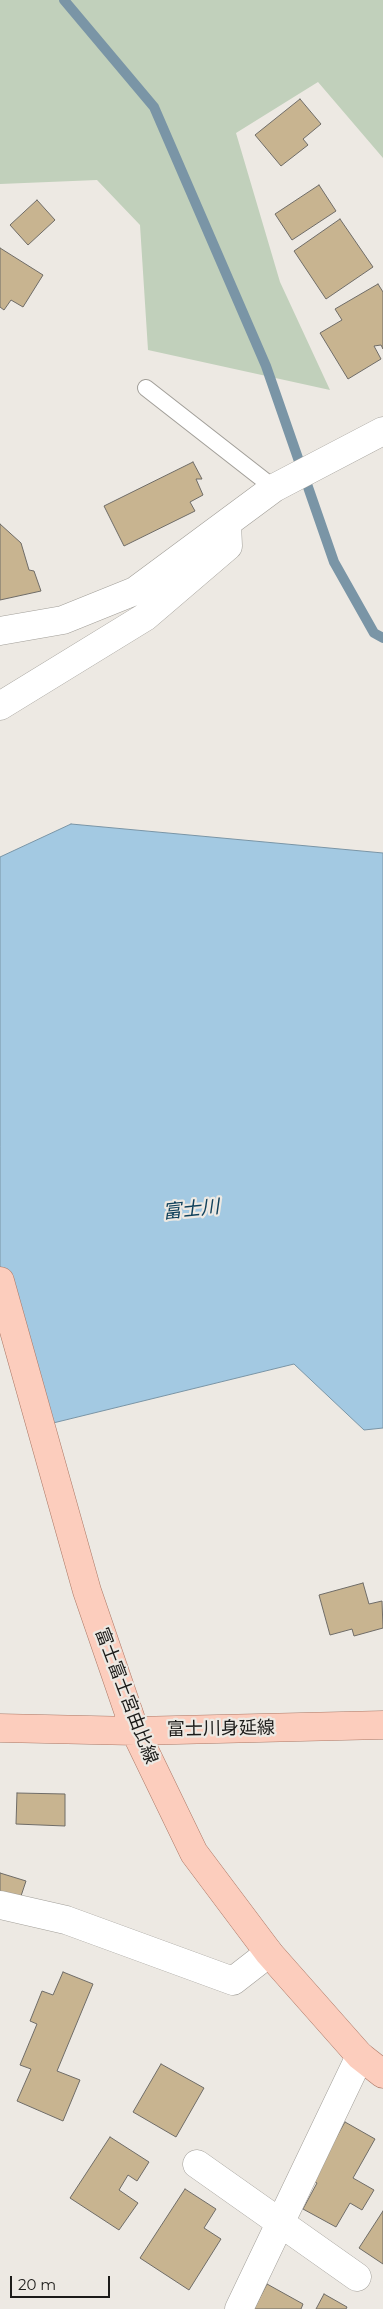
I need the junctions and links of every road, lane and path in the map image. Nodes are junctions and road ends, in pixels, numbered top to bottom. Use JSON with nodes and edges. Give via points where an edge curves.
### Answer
{"nodes":[{"id":1,"x":146,"y":388,"type":"dead end"},
{"id":2,"x":383,"y":431,"type":"edge"},
{"id":3,"x":274,"y":488,"type":"junction"},
{"id":4,"x":227,"y":523,"type":"junction"},
{"id":5,"x":0,"y":631,"type":"edge"},
{"id":6,"x":0,"y":706,"type":"edge"},
{"id":7,"x":0,"y":1281,"type":"edge"},
{"id":8,"x":383,"y":1725,"type":"edge"},
{"id":9,"x":0,"y":1728,"type":"edge"},
{"id":10,"x":135,"y":1731,"type":"junction"},
{"id":11,"x":0,"y":1905,"type":"edge"},
{"id":12,"x":269,"y":1953,"type":"junction"},
{"id":13,"x":360,"y":2056,"type":"junction"},
{"id":14,"x":383,"y":2074,"type":"edge"},
{"id":15,"x":197,"y":2164,"type":"dead end"},
{"id":16,"x":281,"y":2221,"type":"junction"},
{"id":17,"x":357,"y":2277,"type":"dead end"},
{"id":18,"x":238,"y":2309,"type":"edge"}],
"edges":[{"from":1,"to":3,"type":"lane"},
{"from":2,"to":3,"type":"street"},
{"from":3,"to":4,"type":"street"},
{"from":4,"to":5,"type":"street","via":[[135,591],[63,620]]},
{"from":4,"to":6,"type":"street","via":[[228,546],[145,617]]},
{"from":7,"to":10,"type":"main road","name":"富士富士宮由比線","via":[[87,1591]]},
{"from":8,"to":10,"type":"main road","name":"富士川身延線"},
{"from":9,"to":10,"type":"main road","name":"富士川身延線"},
{"from":10,"to":12,"type":"main road","name":"富士富士宮由比線","via":[[194,1853]]},
{"from":11,"to":12,"type":"street","via":[[66,1920],[233,1982]]},
{"from":12,"to":13,"type":"main road","name":"富士富士宮由比線"},
{"from":13,"to":14,"type":"main road","name":"富士富士宮由比線"},
{"from":13,"to":16,"type":"street"},
{"from":15,"to":16,"type":"street"},
{"from":16,"to":17,"type":"street"},
{"from":16,"to":18,"type":"street"}]}
